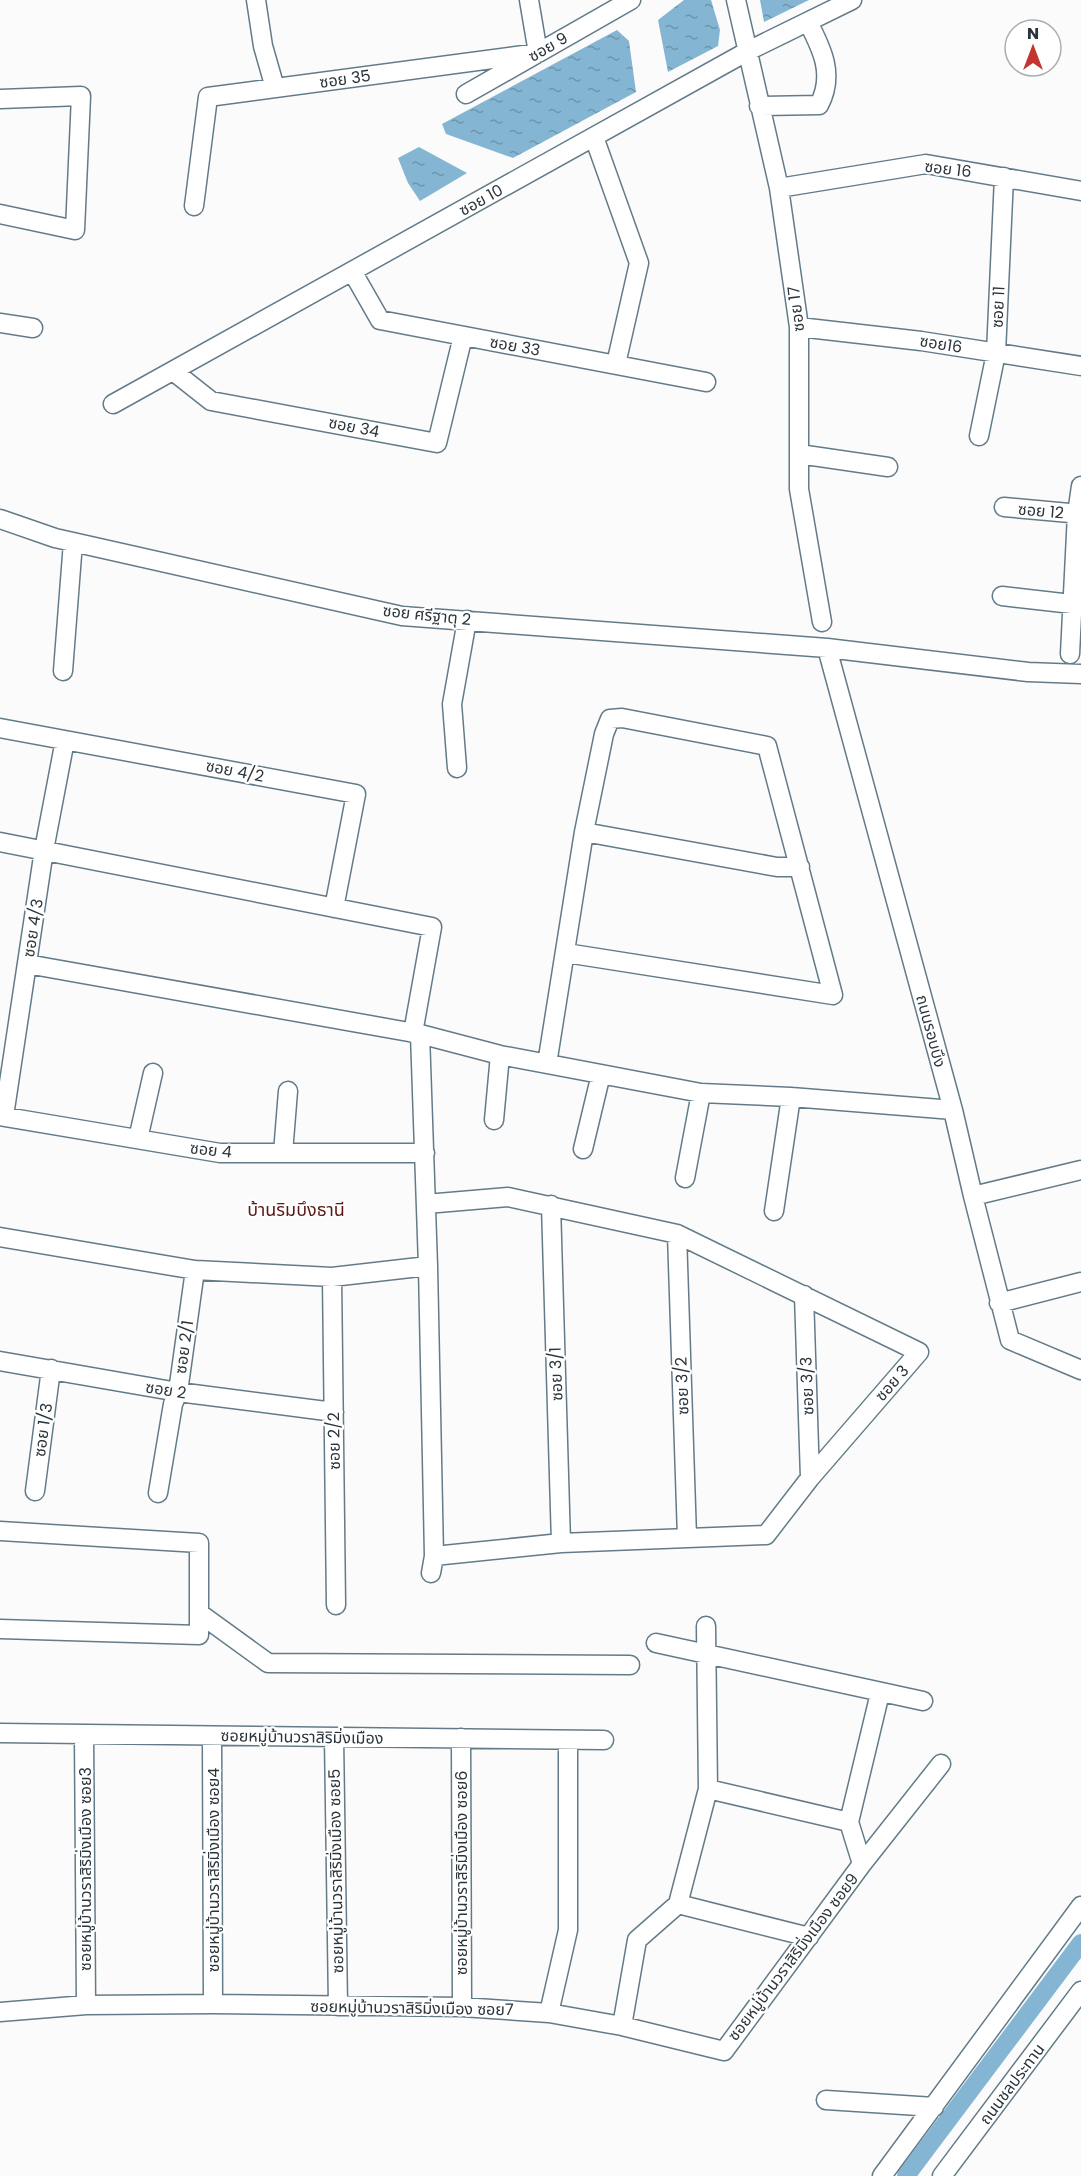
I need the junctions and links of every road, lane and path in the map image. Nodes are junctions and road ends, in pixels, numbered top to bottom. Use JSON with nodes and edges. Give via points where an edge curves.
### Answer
{"nodes":[{"id":1,"x":256,"y":0,"type":"edge"},
{"id":2,"x":529,"y":0,"type":"edge"},
{"id":3,"x":631,"y":0,"type":"edge"},
{"id":4,"x":736,"y":0,"type":"edge"},
{"id":5,"x":852,"y":0,"type":"edge"},
{"id":6,"x":808,"y":22,"type":"junction"},
{"id":7,"x":748,"y":51,"type":"junction"},
{"id":8,"x":538,"y":53,"type":"junction"},
{"id":9,"x":275,"y":88,"type":"junction"},
{"id":10,"x":466,"y":94,"type":"dead end"},
{"id":11,"x":0,"y":99,"type":"edge"},
{"id":12,"x":759,"y":106,"type":"junction"},
{"id":13,"x":594,"y":137,"type":"junction"},
{"id":14,"x":1004,"y":177,"type":"junction"},
{"id":15,"x":779,"y":188,"type":"junction"},
{"id":16,"x":1081,"y":191,"type":"edge"},
{"id":17,"x":194,"y":206,"type":"dead end"},
{"id":18,"x":0,"y":214,"type":"edge"},
{"id":19,"x":352,"y":271,"type":"junction"},
{"id":20,"x":0,"y":323,"type":"edge"},
{"id":21,"x":799,"y":327,"type":"junction"},
{"id":22,"x":33,"y":328,"type":"dead end"},
{"id":23,"x":463,"y":336,"type":"junction"},
{"id":24,"x":996,"y":353,"type":"junction"},
{"id":25,"x":616,"y":364,"type":"junction"},
{"id":26,"x":1081,"y":366,"type":"edge"},
{"id":27,"x":173,"y":371,"type":"junction"},
{"id":28,"x":706,"y":382,"type":"dead end"},
{"id":29,"x":112,"y":404,"type":"dead end"},
{"id":30,"x":980,"y":436,"type":"dead end"},
{"id":31,"x":799,"y":454,"type":"junction"},
{"id":32,"x":888,"y":467,"type":"dead end"},
{"id":33,"x":1081,"y":486,"type":"edge"},
{"id":34,"x":1004,"y":507,"type":"dead end"},
{"id":35,"x":1079,"y":514,"type":"edge"},
{"id":36,"x":0,"y":519,"type":"edge"},
{"id":37,"x":73,"y":542,"type":"junction"},
{"id":38,"x":1002,"y":596,"type":"dead end"},
{"id":39,"x":1077,"y":604,"type":"edge"},
{"id":40,"x":467,"y":620,"type":"junction"},
{"id":41,"x":822,"y":622,"type":"dead end"},
{"id":42,"x":827,"y":648,"type":"junction"},
{"id":43,"x":1070,"y":654,"type":"dead end"},
{"id":44,"x":63,"y":671,"type":"dead end"},
{"id":45,"x":1081,"y":674,"type":"edge"},
{"id":46,"x":0,"y":728,"type":"edge"},
{"id":47,"x":65,"y":740,"type":"junction"},
{"id":48,"x":457,"y":768,"type":"dead end"},
{"id":49,"x":584,"y":832,"type":"junction"},
{"id":50,"x":0,"y":842,"type":"edge"},
{"id":51,"x":44,"y":850,"type":"junction"},
{"id":52,"x":800,"y":867,"type":"junction"},
{"id":53,"x":334,"y":908,"type":"junction"},
{"id":54,"x":566,"y":953,"type":"junction"},
{"id":55,"x":27,"y":964,"type":"junction"},
{"id":56,"x":417,"y":1034,"type":"junction"},
{"id":57,"x":500,"y":1055,"type":"junction"},
{"id":58,"x":547,"y":1064,"type":"junction"},
{"id":59,"x":153,"y":1073,"type":"dead end"},
{"id":60,"x":601,"y":1074,"type":"junction"},
{"id":61,"x":288,"y":1091,"type":"dead end"},
{"id":62,"x":701,"y":1094,"type":"junction"},
{"id":63,"x":791,"y":1098,"type":"junction"},
{"id":64,"x":953,"y":1110,"type":"junction"},
{"id":65,"x":2,"y":1116,"type":"edge"},
{"id":66,"x":494,"y":1120,"type":"dead end"},
{"id":67,"x":138,"y":1139,"type":"junction"},
{"id":68,"x":583,"y":1149,"type":"dead end"},
{"id":69,"x":283,"y":1153,"type":"junction"},
{"id":70,"x":425,"y":1153,"type":"junction"},
{"id":71,"x":1081,"y":1170,"type":"edge"},
{"id":72,"x":685,"y":1178,"type":"dead end"},
{"id":73,"x":972,"y":1196,"type":"junction"},
{"id":74,"x":426,"y":1204,"type":"junction"},
{"id":75,"x":551,"y":1205,"type":"junction"},
{"id":76,"x":774,"y":1211,"type":"dead end"},
{"id":77,"x":677,"y":1234,"type":"junction"},
{"id":78,"x":0,"y":1237,"type":"edge"},
{"id":79,"x":428,"y":1266,"type":"junction"},
{"id":80,"x":195,"y":1270,"type":"junction"},
{"id":81,"x":332,"y":1277,"type":"junction"},
{"id":82,"x":1081,"y":1282,"type":"edge"},
{"id":83,"x":804,"y":1295,"type":"junction"},
{"id":84,"x":999,"y":1303,"type":"junction"},
{"id":85,"x":0,"y":1361,"type":"edge"},
{"id":86,"x":51,"y":1369,"type":"junction"},
{"id":87,"x":1081,"y":1370,"type":"edge"},
{"id":88,"x":178,"y":1392,"type":"junction"},
{"id":89,"x":334,"y":1412,"type":"junction"},
{"id":90,"x":810,"y":1478,"type":"junction"},
{"id":91,"x":35,"y":1491,"type":"dead end"},
{"id":92,"x":158,"y":1494,"type":"dead end"},
{"id":93,"x":0,"y":1531,"type":"edge"},
{"id":94,"x":687,"y":1537,"type":"junction"},
{"id":95,"x":561,"y":1543,"type":"junction"},
{"id":96,"x":336,"y":1605,"type":"dead end"},
{"id":97,"x":199,"y":1614,"type":"junction"},
{"id":98,"x":706,"y":1626,"type":"dead end"},
{"id":99,"x":0,"y":1629,"type":"edge"},
{"id":100,"x":656,"y":1643,"type":"dead end"},
{"id":101,"x":706,"y":1655,"type":"junction"},
{"id":102,"x":630,"y":1665,"type":"dead end"},
{"id":103,"x":880,"y":1693,"type":"junction"},
{"id":104,"x":923,"y":1701,"type":"dead end"},
{"id":105,"x":0,"y":1733,"type":"edge"},
{"id":106,"x":84,"y":1734,"type":"junction"},
{"id":107,"x":213,"y":1736,"type":"junction"},
{"id":108,"x":334,"y":1737,"type":"junction"},
{"id":109,"x":460,"y":1738,"type":"junction"},
{"id":110,"x":568,"y":1740,"type":"junction"},
{"id":111,"x":604,"y":1740,"type":"dead end"},
{"id":112,"x":941,"y":1764,"type":"dead end"},
{"id":113,"x":708,"y":1789,"type":"junction"},
{"id":114,"x":849,"y":1822,"type":"junction"},
{"id":115,"x":862,"y":1864,"type":"junction"},
{"id":116,"x":678,"y":1904,"type":"junction"},
{"id":117,"x":1081,"y":1906,"type":"edge"},
{"id":118,"x":809,"y":1937,"type":"junction"},
{"id":119,"x":1081,"y":1991,"type":"edge"},
{"id":120,"x":213,"y":2004,"type":"junction"},
{"id":121,"x":86,"y":2005,"type":"junction"},
{"id":122,"x":338,"y":2006,"type":"junction"},
{"id":123,"x":462,"y":2007,"type":"junction"},
{"id":124,"x":0,"y":2012,"type":"edge"},
{"id":125,"x":549,"y":2013,"type":"junction"},
{"id":126,"x":622,"y":2026,"type":"junction"},
{"id":127,"x":825,"y":2100,"type":"dead end"},
{"id":128,"x":934,"y":2107,"type":"junction"},
{"id":129,"x":882,"y":2176,"type":"edge"},
{"id":130,"x":942,"y":2176,"type":"edge"}],
"edges":[{"from":1,"to":9,"type":"street"},
{"from":2,"to":8,"type":"street"},
{"from":3,"to":8,"type":"street","name":"ซอย 9"},
{"from":4,"to":7,"type":"street","name":"ซอย 17"},
{"from":5,"to":6,"type":"street","name":"ซอย 10"},
{"from":6,"to":7,"type":"street","name":"ซอย 10"},
{"from":6,"to":12,"type":"street","via":[[825,56],[825,92],[819,105]]},
{"from":7,"to":12,"type":"street","name":"ซอย 17"},
{"from":7,"to":13,"type":"street","name":"ซอย 10"},
{"from":8,"to":9,"type":"street","name":"ซอย 35"},
{"from":8,"to":10,"type":"street","name":"ซอย 9"},
{"from":9,"to":17,"type":"street","name":"ซอย 35","via":[[208,97]]},
{"from":11,"to":18,"type":"street","via":[[81,96],[75,230]]},
{"from":12,"to":15,"type":"street","name":"ซอย 17"},
{"from":13,"to":19,"type":"street","name":"ซอย 10"},
{"from":13,"to":25,"type":"street","via":[[639,263]]},
{"from":14,"to":15,"type":"street","name":"ซอย 16","via":[[926,164]]},
{"from":14,"to":16,"type":"street","name":"ซอย 16"},
{"from":14,"to":24,"type":"street","name":"ซอย 11"},
{"from":15,"to":21,"type":"street","name":"ซอย 17"},
{"from":19,"to":23,"type":"street","name":"ซอย 33","via":[[380,321]]},
{"from":19,"to":27,"type":"street","name":"ซอย 10"},
{"from":20,"to":22,"type":"street"},
{"from":21,"to":24,"type":"street","name":"ซอย16"},
{"from":21,"to":31,"type":"street","name":"ซอย 17"},
{"from":23,"to":25,"type":"street","name":"ซอย 33"},
{"from":23,"to":27,"type":"street","name":"ซอย 34","via":[[437,443],[211,401]]},
{"from":24,"to":26,"type":"street","name":"ซอย16"},
{"from":24,"to":30,"type":"street","name":"ซอย 11"},
{"from":25,"to":28,"type":"street","name":"ซอย 33"},
{"from":27,"to":29,"type":"street","name":"ซอย 10"},
{"from":31,"to":32,"type":"street"},
{"from":31,"to":41,"type":"street","name":"ซอย 17","via":[[798,489]]},
{"from":33,"to":35,"type":"street","name":"ซอย 12"},
{"from":34,"to":35,"type":"street","name":"ซอย 12"},
{"from":35,"to":39,"type":"street","name":"ซอย 12"},
{"from":36,"to":37,"type":"street","name":"ซอย ศรีฐาตุ 2"},
{"from":37,"to":40,"type":"street","name":"ซอย ศรีฐาตุ 2","via":[[402,616]]},
{"from":37,"to":44,"type":"street"},
{"from":38,"to":39,"type":"street"},
{"from":39,"to":43,"type":"street","name":"ซอย 12"},
{"from":40,"to":42,"type":"street","name":"ซอย ศรีฐาตุ 2"},
{"from":40,"to":48,"type":"street","via":[[452,704]]},
{"from":42,"to":45,"type":"street","name":"ซอย ศรีฐาตุ 2","via":[[1028,672]]},
{"from":42,"to":64,"type":"street","name":"ถนนรอบบึง"},
{"from":46,"to":47,"type":"street","name":"ซอย 4/2"},
{"from":47,"to":51,"type":"street","name":"ซอย 4/3"},
{"from":47,"to":53,"type":"street","name":"ซอย 4/2","via":[[356,794]]},
{"from":49,"to":52,"type":"street","via":[[777,867]]},
{"from":49,"to":52,"type":"street","via":[[604,734],[610,719],[622,718],[767,747]]},
{"from":49,"to":54,"type":"street"},
{"from":50,"to":51,"type":"street"},
{"from":51,"to":53,"type":"street"},
{"from":51,"to":55,"type":"street","name":"ซอย 4/3"},
{"from":52,"to":54,"type":"street","via":[[833,994]]},
{"from":53,"to":56,"type":"street","via":[[432,927]]},
{"from":54,"to":58,"type":"street"},
{"from":55,"to":56,"type":"street"},
{"from":55,"to":65,"type":"street","name":"ซอย 4/3"},
{"from":56,"to":57,"type":"street"},
{"from":56,"to":70,"type":"street"},
{"from":57,"to":58,"type":"street"},
{"from":57,"to":66,"type":"street"},
{"from":58,"to":60,"type":"street"},
{"from":59,"to":67,"type":"street"},
{"from":60,"to":62,"type":"street"},
{"from":60,"to":68,"type":"street"},
{"from":61,"to":69,"type":"street"},
{"from":62,"to":63,"type":"street"},
{"from":62,"to":72,"type":"street"},
{"from":63,"to":64,"type":"street"},
{"from":63,"to":76,"type":"street"},
{"from":64,"to":73,"type":"street","name":"ถนนรอบบึง"},
{"from":65,"to":67,"type":"street","name":"ซอย 4"},
{"from":67,"to":69,"type":"street","name":"ซอย 4","via":[[220,1153]]},
{"from":69,"to":70,"type":"street","name":"ซอย 4"},
{"from":70,"to":74,"type":"street"},
{"from":71,"to":73,"type":"street"},
{"from":73,"to":84,"type":"street","name":"ถนนรอบบึง"},
{"from":74,"to":75,"type":"street","name":"ซอย 3","via":[[508,1197]]},
{"from":74,"to":79,"type":"street"},
{"from":75,"to":77,"type":"street","name":"ซอย 3"},
{"from":75,"to":95,"type":"street","name":"ซอย 3/1"},
{"from":77,"to":83,"type":"street","name":"ซอย 3"},
{"from":77,"to":94,"type":"street","name":"ซอย 3/2"},
{"from":78,"to":80,"type":"street"},
{"from":79,"to":81,"type":"street"},
{"from":79,"to":95,"type":"street","name":"ซอย 3","via":[[433,1565]]},
{"from":80,"to":81,"type":"street"},
{"from":80,"to":88,"type":"street","name":"ซอย 2/1"},
{"from":81,"to":89,"type":"street","name":"ซอย 2/2"},
{"from":82,"to":84,"type":"street"},
{"from":83,"to":90,"type":"street","name":"ซอย 3/3"},
{"from":83,"to":90,"type":"street","name":"ซอย 3","via":[[919,1352]]},
{"from":84,"to":87,"type":"street","name":"ถนนรอบบึง","via":[[1010,1340]]},
{"from":85,"to":86,"type":"street","name":"ซอย 2"},
{"from":86,"to":88,"type":"street","name":"ซอย 2"},
{"from":86,"to":91,"type":"street","name":"ซอย 1/3"},
{"from":88,"to":89,"type":"street","name":"ซอย 2"},
{"from":88,"to":92,"type":"street","name":"ซอย 2/1"},
{"from":89,"to":96,"type":"street","name":"ซอย 2/2"},
{"from":90,"to":94,"type":"street","name":"ซอย 3","via":[[766,1535]]},
{"from":93,"to":97,"type":"street","via":[[199,1542]]},
{"from":94,"to":95,"type":"street","name":"ซอย 3"},
{"from":97,"to":99,"type":"street","via":[[199,1635]]},
{"from":97,"to":102,"type":"street","via":[[268,1663]]},
{"from":98,"to":101,"type":"street"},
{"from":100,"to":101,"type":"street"},
{"from":101,"to":103,"type":"street"},
{"from":101,"to":113,"type":"street"},
{"from":103,"to":104,"type":"street"},
{"from":103,"to":114,"type":"street"},
{"from":105,"to":106,"type":"street","name":"ซอยหมู่บ้านวราสิริมิ่งเมือง"},
{"from":106,"to":107,"type":"street","name":"ซอยหมู่บ้านวราสิริมิ่งเมือง"},
{"from":106,"to":121,"type":"street","name":"ซอยหมู่บ้านวราสิริมิ่งเมือง ซอย3"},
{"from":107,"to":108,"type":"street","name":"ซอยหมู่บ้านวราสิริมิ่งเมือง"},
{"from":107,"to":120,"type":"street","name":"ซอยหมู่บ้านวราสิริมิ่งเมือง ซอย4"},
{"from":108,"to":109,"type":"street","name":"ซอยหมู่บ้านวราสิริมิ่งเมือง"},
{"from":108,"to":122,"type":"street","name":"ซอยหมู่บ้านวราสิริมิ่งเมือง ซอย5"},
{"from":109,"to":110,"type":"street","name":"ซอยหมู่บ้านวราสิริมิ่งเมือง"},
{"from":109,"to":123,"type":"street","name":"ซอยหมู่บ้านวราสิริมิ่งเมือง ซอย6"},
{"from":110,"to":111,"type":"street","name":"ซอยหมู่บ้านวราสิริมิ่งเมือง"},
{"from":110,"to":125,"type":"street","via":[[568,1930]]},
{"from":112,"to":115,"type":"street","name":"ซอยหมู่บ้านวราสิริมิ่งเมือง ซอย9"},
{"from":113,"to":114,"type":"street"},
{"from":113,"to":116,"type":"street"},
{"from":114,"to":115,"type":"street","name":"ซอยหมู่บ้านวราสิริมิ่งเมือง ซอย9"},
{"from":115,"to":118,"type":"street","name":"ซอยหมู่บ้านวราสิริมิ่งเมือง ซอย9"},
{"from":116,"to":118,"type":"street"},
{"from":116,"to":126,"type":"street","via":[[637,1940]]},
{"from":117,"to":128,"type":"street"},
{"from":118,"to":126,"type":"street","name":"ซอยหมู่บ้านวราสิริมิ่งเมือง ซอย9","via":[[724,2051]]},
{"from":119,"to":130,"type":"street","name":"ถนนชลประทาน"},
{"from":120,"to":121,"type":"street","name":"ซอยหมู่บ้านวราสิริมิ่งเมือง ซอย7"},
{"from":120,"to":122,"type":"street","name":"ซอยหมู่บ้านวราสิริมิ่งเมือง ซอย7"},
{"from":121,"to":124,"type":"street","name":"ซอยหมู่บ้านวราสิริมิ่งเมือง ซอย7"},
{"from":122,"to":123,"type":"street","name":"ซอยหมู่บ้านวราสิริมิ่งเมือง ซอย7"},
{"from":123,"to":125,"type":"street","name":"ซอยหมู่บ้านวราสิริมิ่งเมือง ซอย7"},
{"from":125,"to":126,"type":"street"},
{"from":127,"to":128,"type":"street"},
{"from":128,"to":129,"type":"street"}]}
